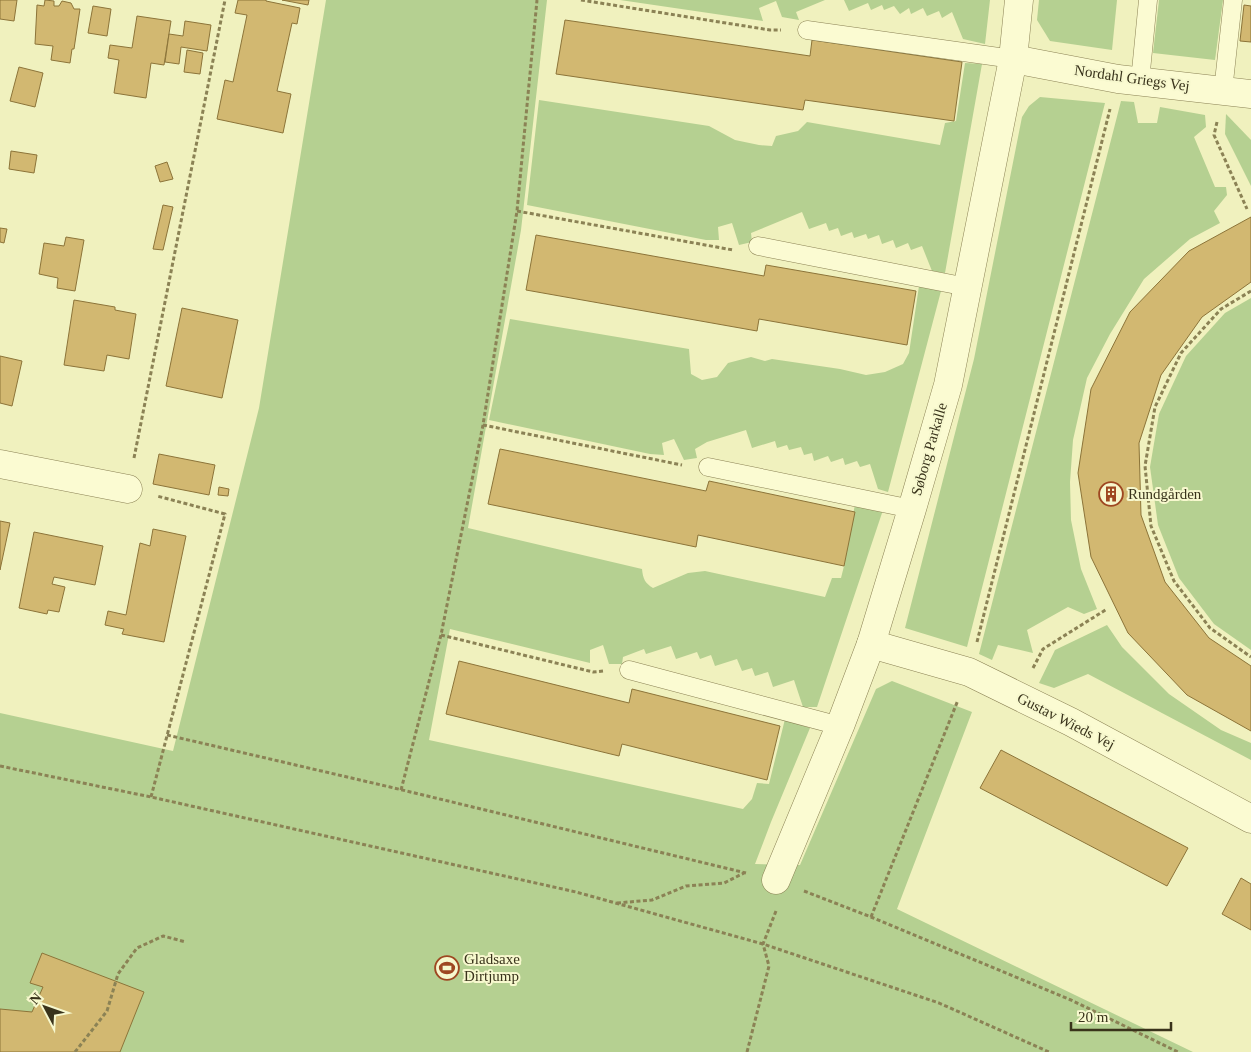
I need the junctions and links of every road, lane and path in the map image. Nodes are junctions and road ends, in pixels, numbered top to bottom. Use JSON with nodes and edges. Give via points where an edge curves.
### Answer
{"nodes":[{"id":1,"x":225,"y":0,"type":"edge"},
{"id":2,"x":537,"y":0,"type":"edge"},
{"id":3,"x":580,"y":0,"type":"edge"},
{"id":4,"x":1019,"y":0,"type":"edge"},
{"id":5,"x":1148,"y":0,"type":"edge"},
{"id":6,"x":1233,"y":0,"type":"edge"},
{"id":7,"x":807,"y":30,"type":"joint"},
{"id":8,"x":1013,"y":59,"type":"junction"},
{"id":9,"x":1129,"y":80,"type":"junction"},
{"id":10,"x":1223,"y":91,"type":"junction"},
{"id":11,"x":1251,"y":94,"type":"edge"},
{"id":12,"x":1247,"y":210,"type":"dead end"},
{"id":13,"x":517,"y":211,"type":"junction"},
{"id":14,"x":758,"y":246,"type":"joint"},
{"id":15,"x":967,"y":287,"type":"junction"},
{"id":16,"x":1251,"y":291,"type":"edge"},
{"id":17,"x":483,"y":425,"type":"junction"},
{"id":18,"x":0,"y":464,"type":"edge"},
{"id":19,"x":708,"y":468,"type":"joint"},
{"id":20,"x":128,"y":489,"type":"junction"},
{"id":21,"x":912,"y":509,"type":"junction"},
{"id":22,"x":1107,"y":609,"type":"dead end"},
{"id":23,"x":441,"y":635,"type":"junction"},
{"id":24,"x":871,"y":644,"type":"junction"},
{"id":25,"x":1251,"y":657,"type":"edge"},
{"id":26,"x":628,"y":670,"type":"joint"},
{"id":27,"x":969,"y":672,"type":"junction"},
{"id":28,"x":1018,"y":696,"type":"junction"},
{"id":29,"x":840,"y":726,"type":"junction"},
{"id":30,"x":167,"y":735,"type":"junction"},
{"id":31,"x":0,"y":766,"type":"edge"},
{"id":32,"x":401,"y":790,"type":"junction"},
{"id":33,"x":151,"y":797,"type":"junction"},
{"id":34,"x":1251,"y":819,"type":"edge"},
{"id":35,"x":744,"y":873,"type":"junction"},
{"id":36,"x":776,"y":880,"type":"junction"},
{"id":37,"x":614,"y":903,"type":"junction"},
{"id":38,"x":870,"y":917,"type":"junction"},
{"id":39,"x":186,"y":942,"type":"dead end"},
{"id":40,"x":763,"y":944,"type":"junction"},
{"id":41,"x":75,"y":1052,"type":"edge"},
{"id":42,"x":747,"y":1052,"type":"edge"},
{"id":43,"x":1049,"y":1052,"type":"edge"},
{"id":44,"x":1178,"y":1052,"type":"edge"}],
"edges":[{"from":1,"to":20,"type":"path"},
{"from":2,"to":13,"type":"path"},
{"from":3,"to":7,"type":"path","via":[[770,30]]},
{"from":4,"to":8,"type":"street","name":"Søborg Parkalle"},
{"from":5,"to":9,"type":"lane"},
{"from":6,"to":10,"type":"lane"},
{"from":7,"to":8,"type":"lane"},
{"from":8,"to":9,"type":"street","name":"Nordahl Griegs Vej"},
{"from":8,"to":15,"type":"street","name":"Søborg Parkalle"},
{"from":9,"to":10,"type":"street","name":"Nordahl Griegs Vej"},
{"from":9,"to":27,"type":"path"},
{"from":10,"to":11,"type":"street","name":"Nordahl Griegs Vej"},
{"from":10,"to":12,"type":"path","via":[[1214,136]]},
{"from":13,"to":14,"type":"path","via":[[732,250]]},
{"from":13,"to":17,"type":"path"},
{"from":14,"to":15,"type":"lane"},
{"from":15,"to":21,"type":"street","name":"Søborg Parkalle","via":[[948,385]]},
{"from":16,"to":25,"type":"path","via":[[1221,309],[1181,353],[1155,407],[1145,466],[1151,526],[1174,581],[1210,628]]},
{"from":17,"to":19,"type":"path","via":[[678,465]]},
{"from":17,"to":23,"type":"path"},
{"from":18,"to":20,"type":"street"},
{"from":19,"to":21,"type":"lane"},
{"from":20,"to":30,"type":"path","via":[[225,514]]},
{"from":21,"to":24,"type":"street","name":"Søborg Parkalle"},
{"from":22,"to":28,"type":"path","via":[[1043,649]]},
{"from":23,"to":26,"type":"path","via":[[593,672]]},
{"from":23,"to":32,"type":"path"},
{"from":24,"to":27,"type":"street","name":"Gustav Wieds Vej"},
{"from":24,"to":29,"type":"street","name":"Søborg Parkalle"},
{"from":26,"to":29,"type":"lane"},
{"from":27,"to":28,"type":"street","name":"Gustav Wieds Vej"},
{"from":27,"to":38,"type":"path"},
{"from":28,"to":34,"type":"street","name":"Gustav Wieds Vej"},
{"from":29,"to":36,"type":"street","name":"Søborg Parkalle"},
{"from":30,"to":32,"type":"path"},
{"from":30,"to":33,"type":"path"},
{"from":31,"to":33,"type":"path"},
{"from":32,"to":35,"type":"path"},
{"from":33,"to":37,"type":"path"},
{"from":35,"to":36,"type":"path"},
{"from":35,"to":37,"type":"path","via":[[724,883],[686,886],[652,900]]},
{"from":36,"to":38,"type":"path"},
{"from":37,"to":40,"type":"path"},
{"from":38,"to":44,"type":"path","via":[[1071,1000]]},
{"from":39,"to":41,"type":"path","via":[[163,936],[137,948],[118,974],[107,1011]]},
{"from":40,"to":42,"type":"path","via":[[769,966]]},
{"from":40,"to":43,"type":"path","via":[[939,1003]]}]}
